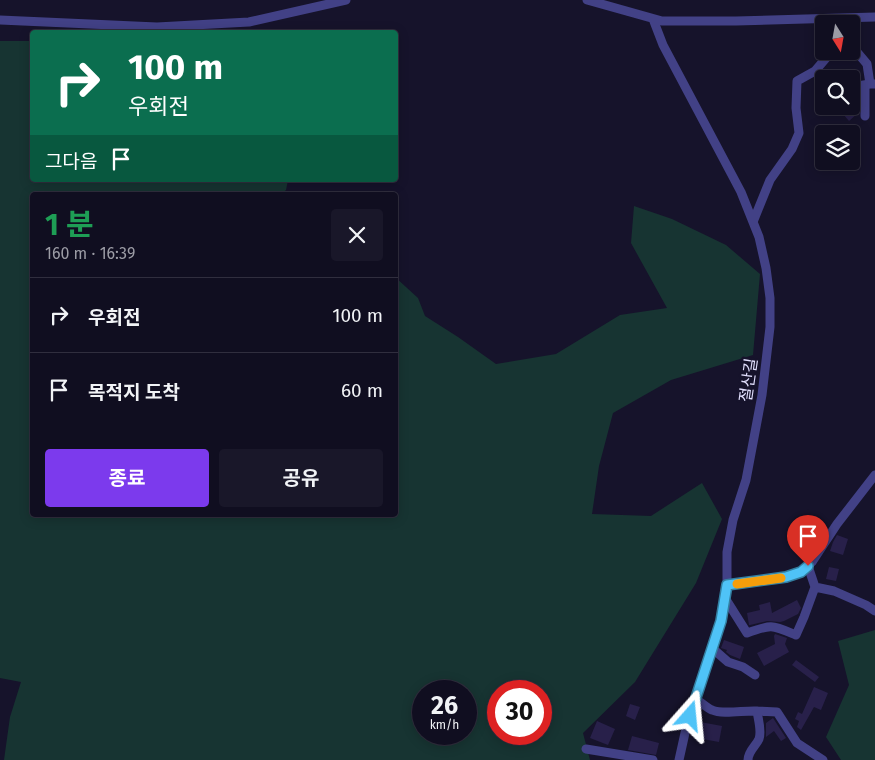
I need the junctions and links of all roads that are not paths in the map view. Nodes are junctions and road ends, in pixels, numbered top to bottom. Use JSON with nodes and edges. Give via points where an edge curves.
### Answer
{"nodes":[{"id":1,"x":346,"y":0,"type":"edge"},
{"id":2,"x":587,"y":0,"type":"edge"},
{"id":3,"x":875,"y":17,"type":"edge"},
{"id":4,"x":653,"y":19,"type":"junction"},
{"id":5,"x":0,"y":20,"type":"edge"},
{"id":6,"x":860,"y":20,"type":"edge"},
{"id":7,"x":815,"y":21,"type":"edge"},
{"id":8,"x":860,"y":55,"type":"edge"},
{"id":9,"x":824,"y":60,"type":"edge"},
{"id":10,"x":870,"y":84,"type":"edge"},
{"id":11,"x":865,"y":116,"type":"dead end"},
{"id":12,"x":753,"y":222,"type":"junction"},
{"id":13,"x":875,"y":475,"type":"edge"},
{"id":14,"x":808,"y":566,"type":"junction"},
{"id":15,"x":727,"y":585,"type":"junction"},
{"id":16,"x":815,"y":587,"type":"junction"},
{"id":17,"x":725,"y":598,"type":"junction"},
{"id":18,"x":875,"y":611,"type":"edge"},
{"id":19,"x":712,"y":648,"type":"junction"},
{"id":20,"x":755,"y":675,"type":"dead end"},
{"id":21,"x":696,"y":699,"type":"junction"},
{"id":22,"x":757,"y":711,"type":"junction"},
{"id":23,"x":586,"y":749,"type":"dead end"},
{"id":24,"x":653,"y":760,"type":"edge"},
{"id":25,"x":678,"y":760,"type":"edge"},
{"id":26,"x":748,"y":760,"type":"edge"},
{"id":27,"x":823,"y":760,"type":"edge"}],
"edges":[{"from":1,"to":5,"type":"street","via":[[249,22],[157,26]]},
{"from":2,"to":4,"type":"street"},
{"from":3,"to":6,"type":"street"},
{"from":4,"to":7,"type":"street"},
{"from":4,"to":12,"type":"street","name":"절산길","via":[[663,45],[741,192]]},
{"from":8,"to":10,"type":"street","via":[[868,64]]},
{"from":9,"to":12,"type":"street","via":[[815,71],[797,81],[799,133],[770,180]]},
{"from":10,"to":11,"type":"street"},
{"from":12,"to":15,"type":"street","name":"절산길","via":[[766,268],[770,327],[746,480],[727,552]]},
{"from":13,"to":14,"type":"street"},
{"from":14,"to":15,"type":"street","via":[[786,577]]},
{"from":14,"to":16,"type":"street"},
{"from":15,"to":17,"type":"street","name":"절산길"},
{"from":16,"to":17,"type":"street","via":[[796,635],[774,626],[747,632]]},
{"from":16,"to":18,"type":"street","via":[[834,591]]},
{"from":17,"to":19,"type":"street","name":"절산길"},
{"from":19,"to":20,"type":"street","via":[[728,662]]},
{"from":19,"to":21,"type":"street","name":"절산길"},
{"from":21,"to":22,"type":"street","via":[[713,711]]},
{"from":21,"to":25,"type":"street","name":"절산길"},
{"from":22,"to":26,"type":"street","via":[[760,737]]},
{"from":22,"to":27,"type":"street","via":[[776,712],[797,744]]},
{"from":23,"to":24,"type":"street"}]}
